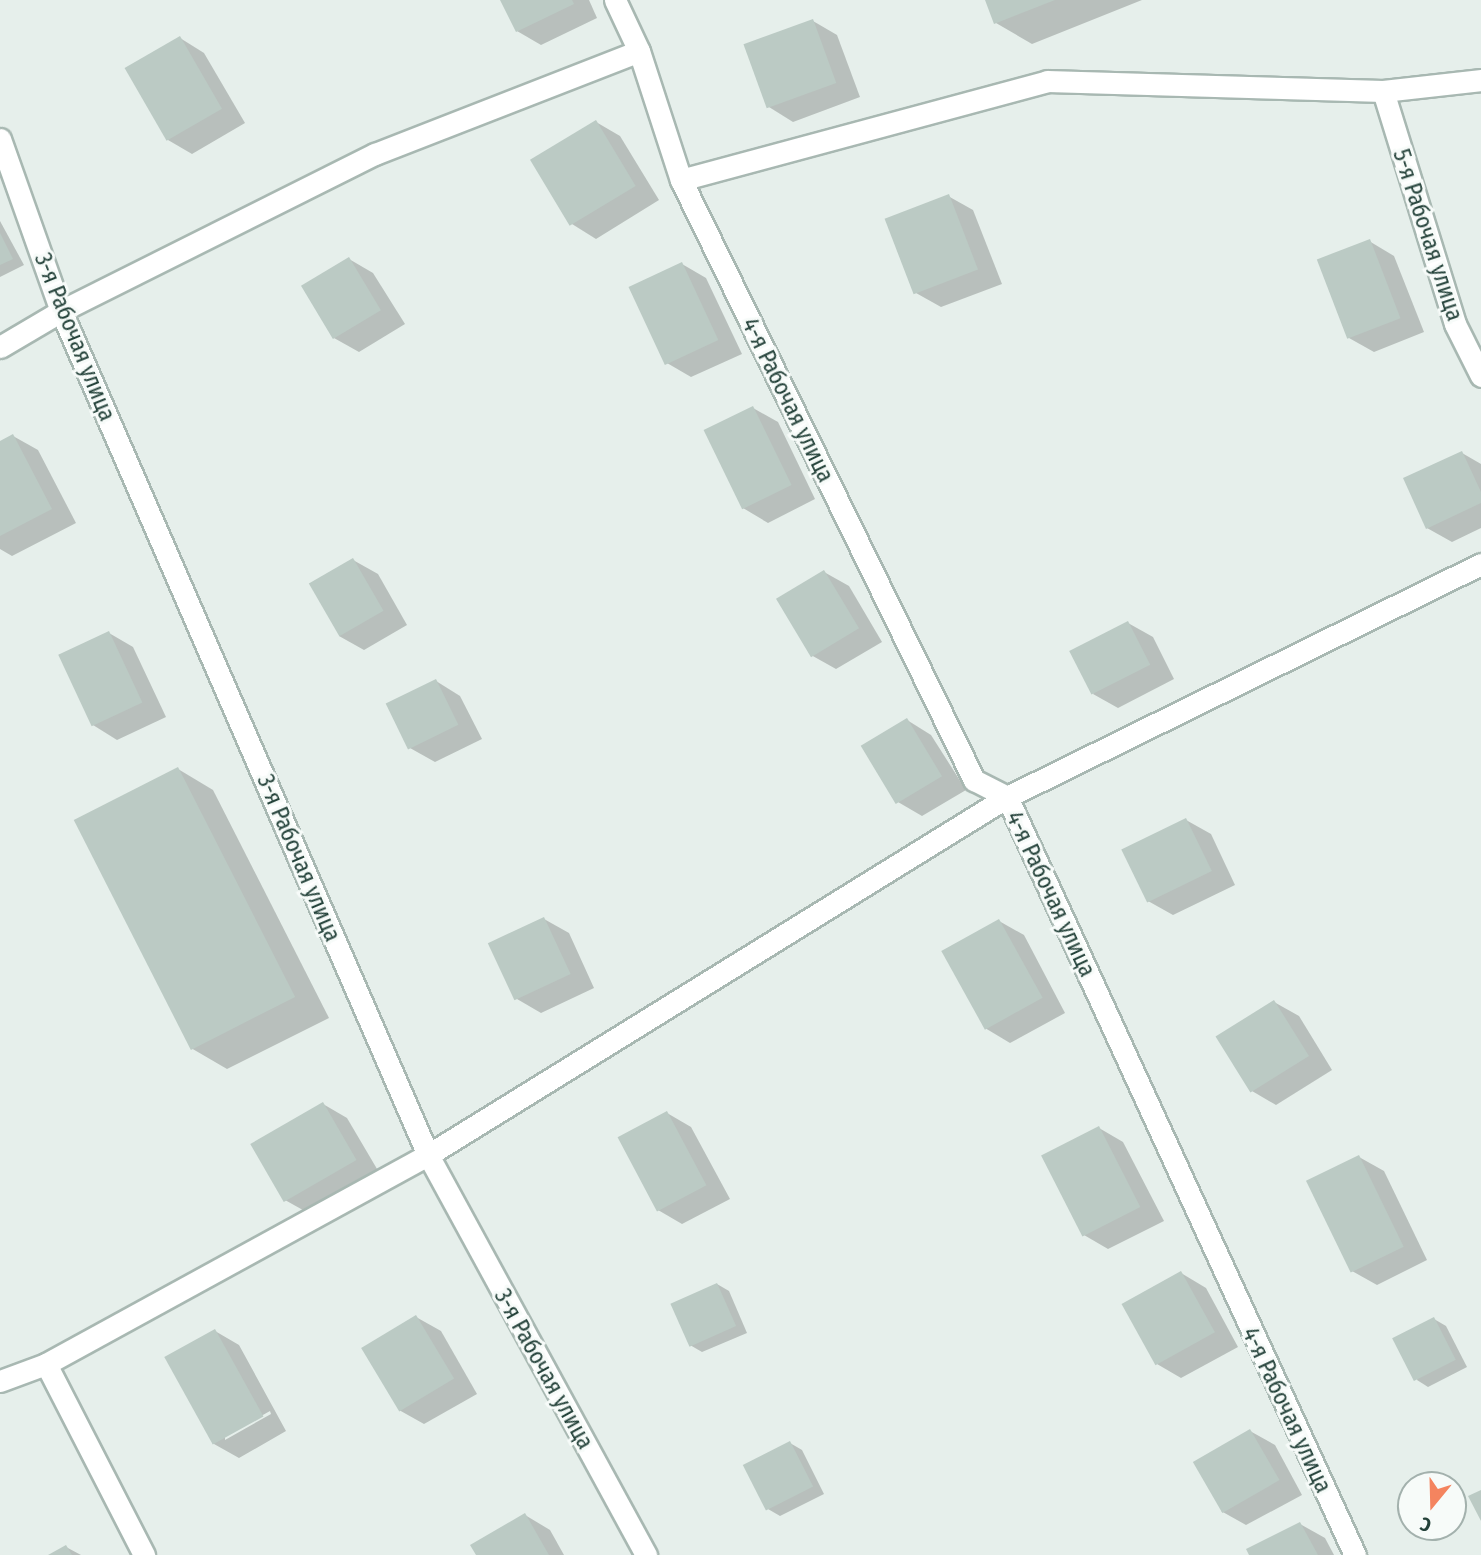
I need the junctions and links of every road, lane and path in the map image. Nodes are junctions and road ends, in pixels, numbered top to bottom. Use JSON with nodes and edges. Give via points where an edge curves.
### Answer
{"nodes":[{"id":1,"x":615,"y":0,"type":"edge"},
{"id":2,"x":639,"y":51,"type":"junction"},
{"id":3,"x":1481,"y":80,"type":"edge"},
{"id":4,"x":1382,"y":91,"type":"junction"},
{"id":5,"x":0,"y":139,"type":"edge"},
{"id":6,"x":681,"y":180,"type":"junction"},
{"id":7,"x":61,"y":311,"type":"junction"},
{"id":8,"x":0,"y":347,"type":"edge"},
{"id":9,"x":1481,"y":376,"type":"edge"},
{"id":10,"x":1481,"y":564,"type":"edge"},
{"id":11,"x":1007,"y":797,"type":"junction"},
{"id":12,"x":428,"y":1155,"type":"junction"},
{"id":13,"x":46,"y":1364,"type":"junction"},
{"id":14,"x":0,"y":1381,"type":"edge"},
{"id":15,"x":144,"y":1555,"type":"edge"},
{"id":16,"x":646,"y":1555,"type":"edge"},
{"id":17,"x":1355,"y":1555,"type":"edge"}],
"edges":[{"from":1,"to":2,"type":"street","name":"4-я Рабочая улица"},
{"from":2,"to":6,"type":"street","name":"4-я Рабочая улица"},
{"from":2,"to":7,"type":"street","via":[[375,154]]},
{"from":3,"to":4,"type":"street"},
{"from":4,"to":6,"type":"street","via":[[1047,81]]},
{"from":4,"to":9,"type":"street","name":"5-я Рабочая улица","via":[[1455,324]]},
{"from":5,"to":7,"type":"street","name":"3-я Рабочая улица"},
{"from":6,"to":11,"type":"street","name":"4-я Рабочая улица","via":[[974,780]]},
{"from":7,"to":8,"type":"street"},
{"from":7,"to":12,"type":"street","name":"3-я Рабочая улица"},
{"from":10,"to":11,"type":"street"},
{"from":11,"to":12,"type":"street"},
{"from":11,"to":17,"type":"street","name":"4-я Рабочая улица"},
{"from":12,"to":13,"type":"street"},
{"from":12,"to":16,"type":"street","name":"3-я Рабочая улица"},
{"from":13,"to":14,"type":"street"},
{"from":13,"to":15,"type":"street"}]}
